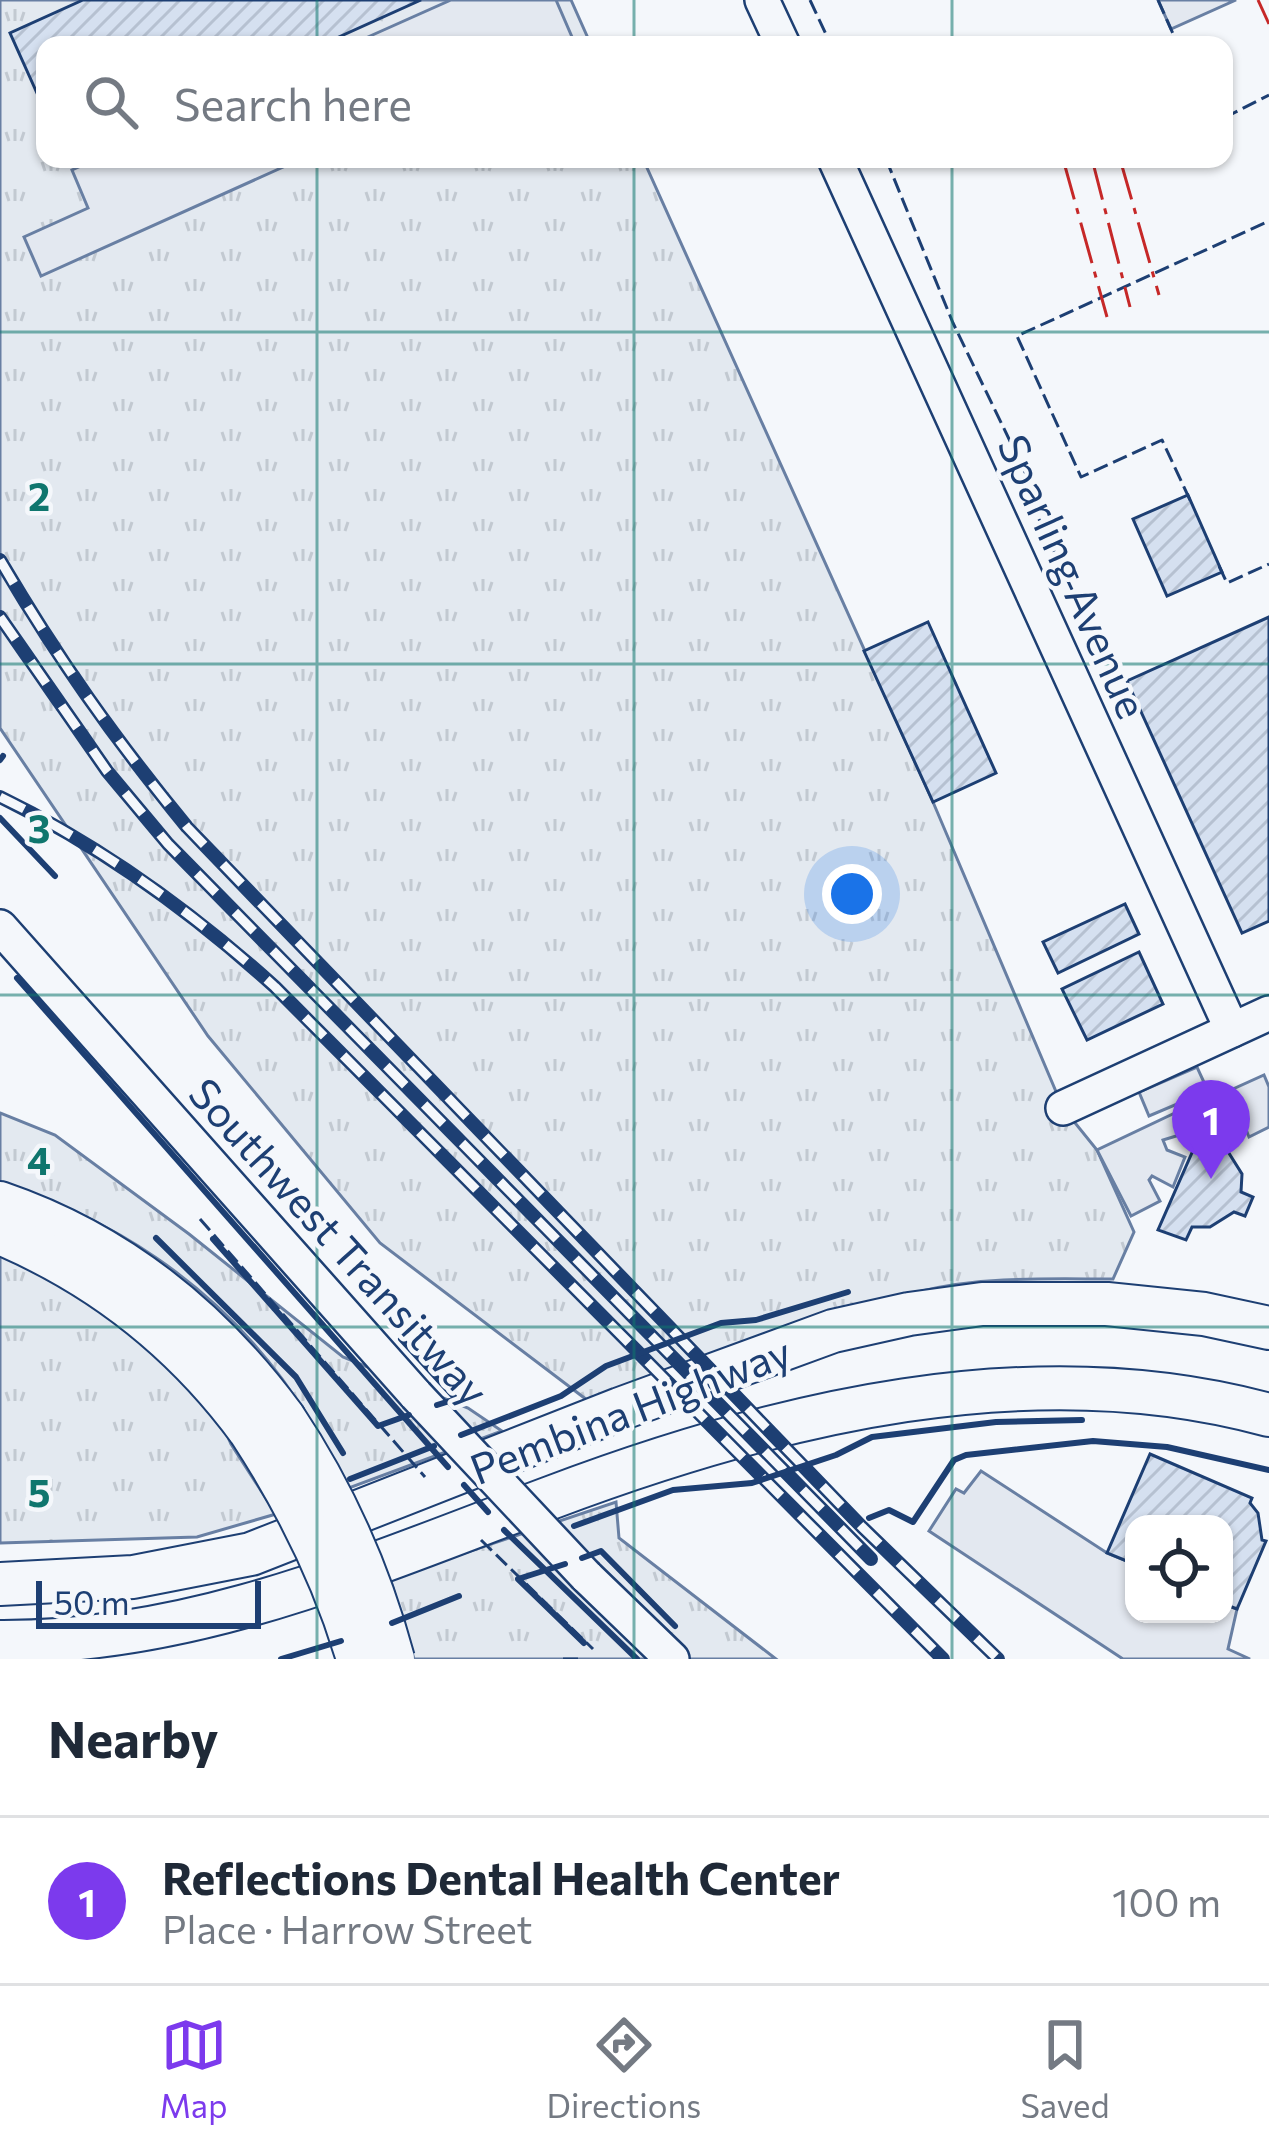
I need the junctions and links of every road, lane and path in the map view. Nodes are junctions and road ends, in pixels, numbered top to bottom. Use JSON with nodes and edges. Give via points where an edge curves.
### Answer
{"nodes":[{"id":1,"x":762,"y":0,"type":"edge"},
{"id":2,"x":779,"y":36,"type":"edge"},
{"id":3,"x":839,"y":168,"type":"edge"},
{"id":4,"x":0,"y":927,"type":"edge"},
{"id":5,"x":1269,"y":1012,"type":"edge"},
{"id":6,"x":1232,"y":1030,"type":"junction"},
{"id":7,"x":1063,"y":1108,"type":"dead end"},
{"id":8,"x":0,"y":1203,"type":"edge"},
{"id":9,"x":0,"y":1233,"type":"edge"},
{"id":10,"x":1269,"y":1328,"type":"edge"},
{"id":11,"x":1269,"y":1415,"type":"edge"},
{"id":12,"x":267,"y":1425,"type":"junction"},
{"id":13,"x":0,"y":1569,"type":"edge"},
{"id":14,"x":101,"y":1579,"type":"junction"},
{"id":15,"x":0,"y":1584,"type":"edge"},
{"id":16,"x":197,"y":1621,"type":"junction"},
{"id":17,"x":0,"y":1642,"type":"edge"},
{"id":18,"x":95,"y":1659,"type":"edge"},
{"id":19,"x":358,"y":1659,"type":"edge"},
{"id":20,"x":393,"y":1659,"type":"edge"},
{"id":21,"x":672,"y":1659,"type":"edge"}],
"edges":[{"from":1,"to":2,"type":"street"},
{"from":3,"to":6,"type":"street","name":"Sparling Avenue"},
{"from":4,"to":21,"type":"street","name":"Southwest Transitway","bridge":true,"via":[[416,1395]]},
{"from":5,"to":6,"type":"street"},
{"from":6,"to":7,"type":"street"},
{"from":8,"to":12,"type":"main road","via":[[82,1236],[146,1277],[216,1336]]},
{"from":9,"to":12,"type":"main road","via":[[85,1274],[141,1314]]},
{"from":10,"to":14,"type":"main road","name":"Pembina Highway","via":[[1107,1304],[909,1313],[833,1331],[641,1401],[251,1554]]},
{"from":11,"to":16,"type":"main road","name":"Pembina Highway","via":[[1098,1388],[991,1390],[865,1406],[554,1496]]},
{"from":12,"to":19,"type":"main road","bridge":true},
{"from":12,"to":20,"type":"main road","bridge":true,"via":[[343,1522]]},
{"from":13,"to":14,"type":"main road"},
{"from":14,"to":15,"type":"main road","name":"Pembina Highway"},
{"from":16,"to":17,"type":"main road","name":"Pembina Highway"},
{"from":16,"to":18,"type":"main road"}]}
